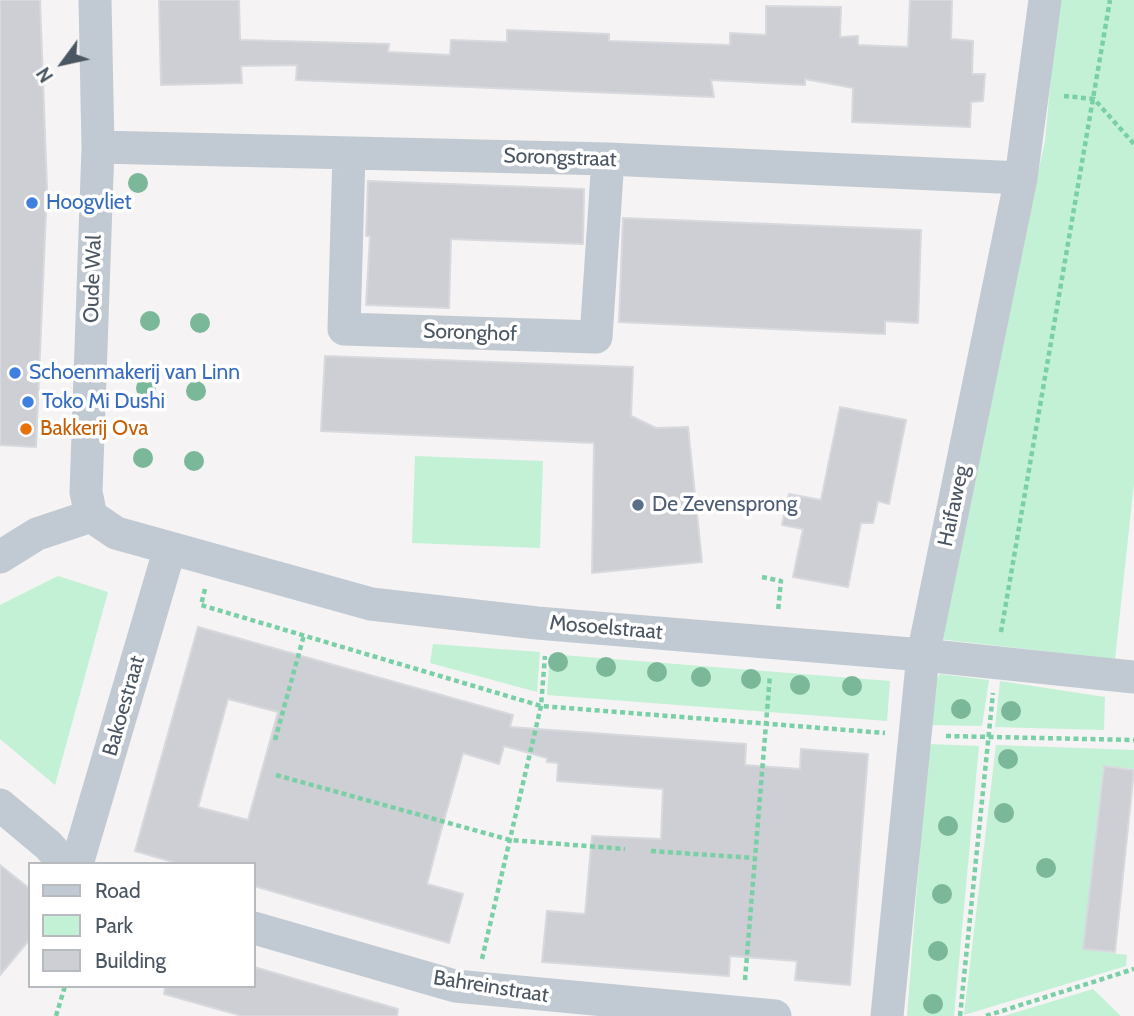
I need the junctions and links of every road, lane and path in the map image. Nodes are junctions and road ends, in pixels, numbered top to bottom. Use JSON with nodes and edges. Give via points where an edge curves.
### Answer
{"nodes":[{"id":1,"x":95,"y":0,"type":"edge"},
{"id":2,"x":1045,"y":0,"type":"edge"},
{"id":3,"x":1110,"y":0,"type":"edge"},
{"id":4,"x":1035,"y":94,"type":"junction"},
{"id":5,"x":1094,"y":99,"type":"junction"},
{"id":6,"x":1134,"y":144,"type":"edge"},
{"id":7,"x":98,"y":147,"type":"junction"},
{"id":8,"x":349,"y":153,"type":"junction"},
{"id":9,"x":608,"y":159,"type":"junction"},
{"id":10,"x":1021,"y":178,"type":"junction"},
{"id":11,"x":91,"y":516,"type":"junction"},
{"id":12,"x":170,"y":548,"type":"junction"},
{"id":13,"x":0,"y":557,"type":"edge"},
{"id":14,"x":762,"y":577,"type":"dead end"},
{"id":15,"x":201,"y":605,"type":"dead end"},
{"id":16,"x":547,"y":623,"type":"junction"},
{"id":17,"x":304,"y":635,"type":"junction"},
{"id":18,"x":774,"y":643,"type":"junction"},
{"id":19,"x":923,"y":655,"type":"junction"},
{"id":20,"x":996,"y":662,"type":"junction"},
{"id":21,"x":1134,"y":677,"type":"edge"},
{"id":22,"x":541,"y":706,"type":"junction"},
{"id":23,"x":764,"y":724,"type":"junction"},
{"id":24,"x":917,"y":736,"type":"junction"},
{"id":25,"x":989,"y":736,"type":"junction"},
{"id":26,"x":275,"y":740,"type":"dead end"},
{"id":27,"x":1134,"y":740,"type":"edge"},
{"id":28,"x":276,"y":775,"type":"dead end"},
{"id":29,"x":0,"y":804,"type":"edge"},
{"id":30,"x":510,"y":840,"type":"junction"},
{"id":31,"x":625,"y":849,"type":"dead end"},
{"id":32,"x":650,"y":851,"type":"dead end"},
{"id":33,"x":754,"y":858,"type":"junction"},
{"id":34,"x":63,"y":862,"type":"edge"},
{"id":35,"x":78,"y":862,"type":"edge"},
{"id":36,"x":256,"y":929,"type":"edge"},
{"id":37,"x":1134,"y":970,"type":"edge"},
{"id":38,"x":64,"y":988,"type":"edge"},
{"id":39,"x":475,"y":989,"type":"junction"},
{"id":40,"x":743,"y":1013,"type":"junction"},
{"id":41,"x":56,"y":1016,"type":"edge"},
{"id":42,"x":775,"y":1016,"type":"edge"},
{"id":43,"x":887,"y":1016,"type":"edge"},
{"id":44,"x":960,"y":1016,"type":"edge"},
{"id":45,"x":986,"y":1016,"type":"edge"}],
"edges":[{"from":1,"to":7,"type":"street","name":"Oude Wal"},
{"from":2,"to":4,"type":"street","name":"Haifaweg"},
{"from":3,"to":5,"type":"path"},
{"from":4,"to":5,"type":"path"},
{"from":4,"to":10,"type":"street","name":"Haifaweg"},
{"from":5,"to":6,"type":"path"},
{"from":5,"to":20,"type":"path"},
{"from":7,"to":8,"type":"street","name":"Sorongstraat"},
{"from":7,"to":11,"type":"street","name":"Oude Wal","via":[[86,492]]},
{"from":8,"to":9,"type":"street","name":"Sorongstraat"},
{"from":8,"to":9,"type":"street","name":"Soronghof","via":[[344,329],[596,337]]},
{"from":9,"to":10,"type":"street","name":"Sorongstraat"},
{"from":10,"to":19,"type":"street","name":"Haifaweg"},
{"from":11,"to":12,"type":"street","name":"Mosoelstraat","via":[[116,533]]},
{"from":11,"to":13,"type":"street","via":[[37,534]]},
{"from":12,"to":16,"type":"street","name":"Mosoelstraat","via":[[371,604]]},
{"from":12,"to":35,"type":"street","name":"Bakoestraat"},
{"from":14,"to":18,"type":"path","via":[[781,581]]},
{"from":15,"to":17,"type":"path"},
{"from":16,"to":18,"type":"street","name":"Mosoelstraat"},
{"from":16,"to":22,"type":"path"},
{"from":17,"to":22,"type":"path"},
{"from":17,"to":26,"type":"path"},
{"from":18,"to":19,"type":"street","name":"Mosoelstraat"},
{"from":18,"to":23,"type":"path"},
{"from":19,"to":20,"type":"street","name":"Mosoelstraat"},
{"from":19,"to":24,"type":"street","name":"Haifaweg"},
{"from":20,"to":21,"type":"street","name":"Mosoelstraat"},
{"from":20,"to":25,"type":"path"},
{"from":22,"to":23,"type":"path"},
{"from":22,"to":30,"type":"path"},
{"from":23,"to":24,"type":"path"},
{"from":23,"to":33,"type":"path"},
{"from":24,"to":25,"type":"path"},
{"from":24,"to":43,"type":"street","name":"Haifaweg"},
{"from":25,"to":27,"type":"path"},
{"from":25,"to":44,"type":"path"},
{"from":28,"to":30,"type":"path"},
{"from":29,"to":34,"type":"street"},
{"from":30,"to":31,"type":"path"},
{"from":30,"to":39,"type":"path"},
{"from":32,"to":33,"type":"path"},
{"from":33,"to":40,"type":"path"},
{"from":36,"to":39,"type":"street","name":"Bahreinstraat"},
{"from":37,"to":45,"type":"path"},
{"from":38,"to":41,"type":"path"},
{"from":39,"to":40,"type":"street","name":"Bahreinstraat"},
{"from":40,"to":42,"type":"street","name":"Bahreinstraat"}]}
